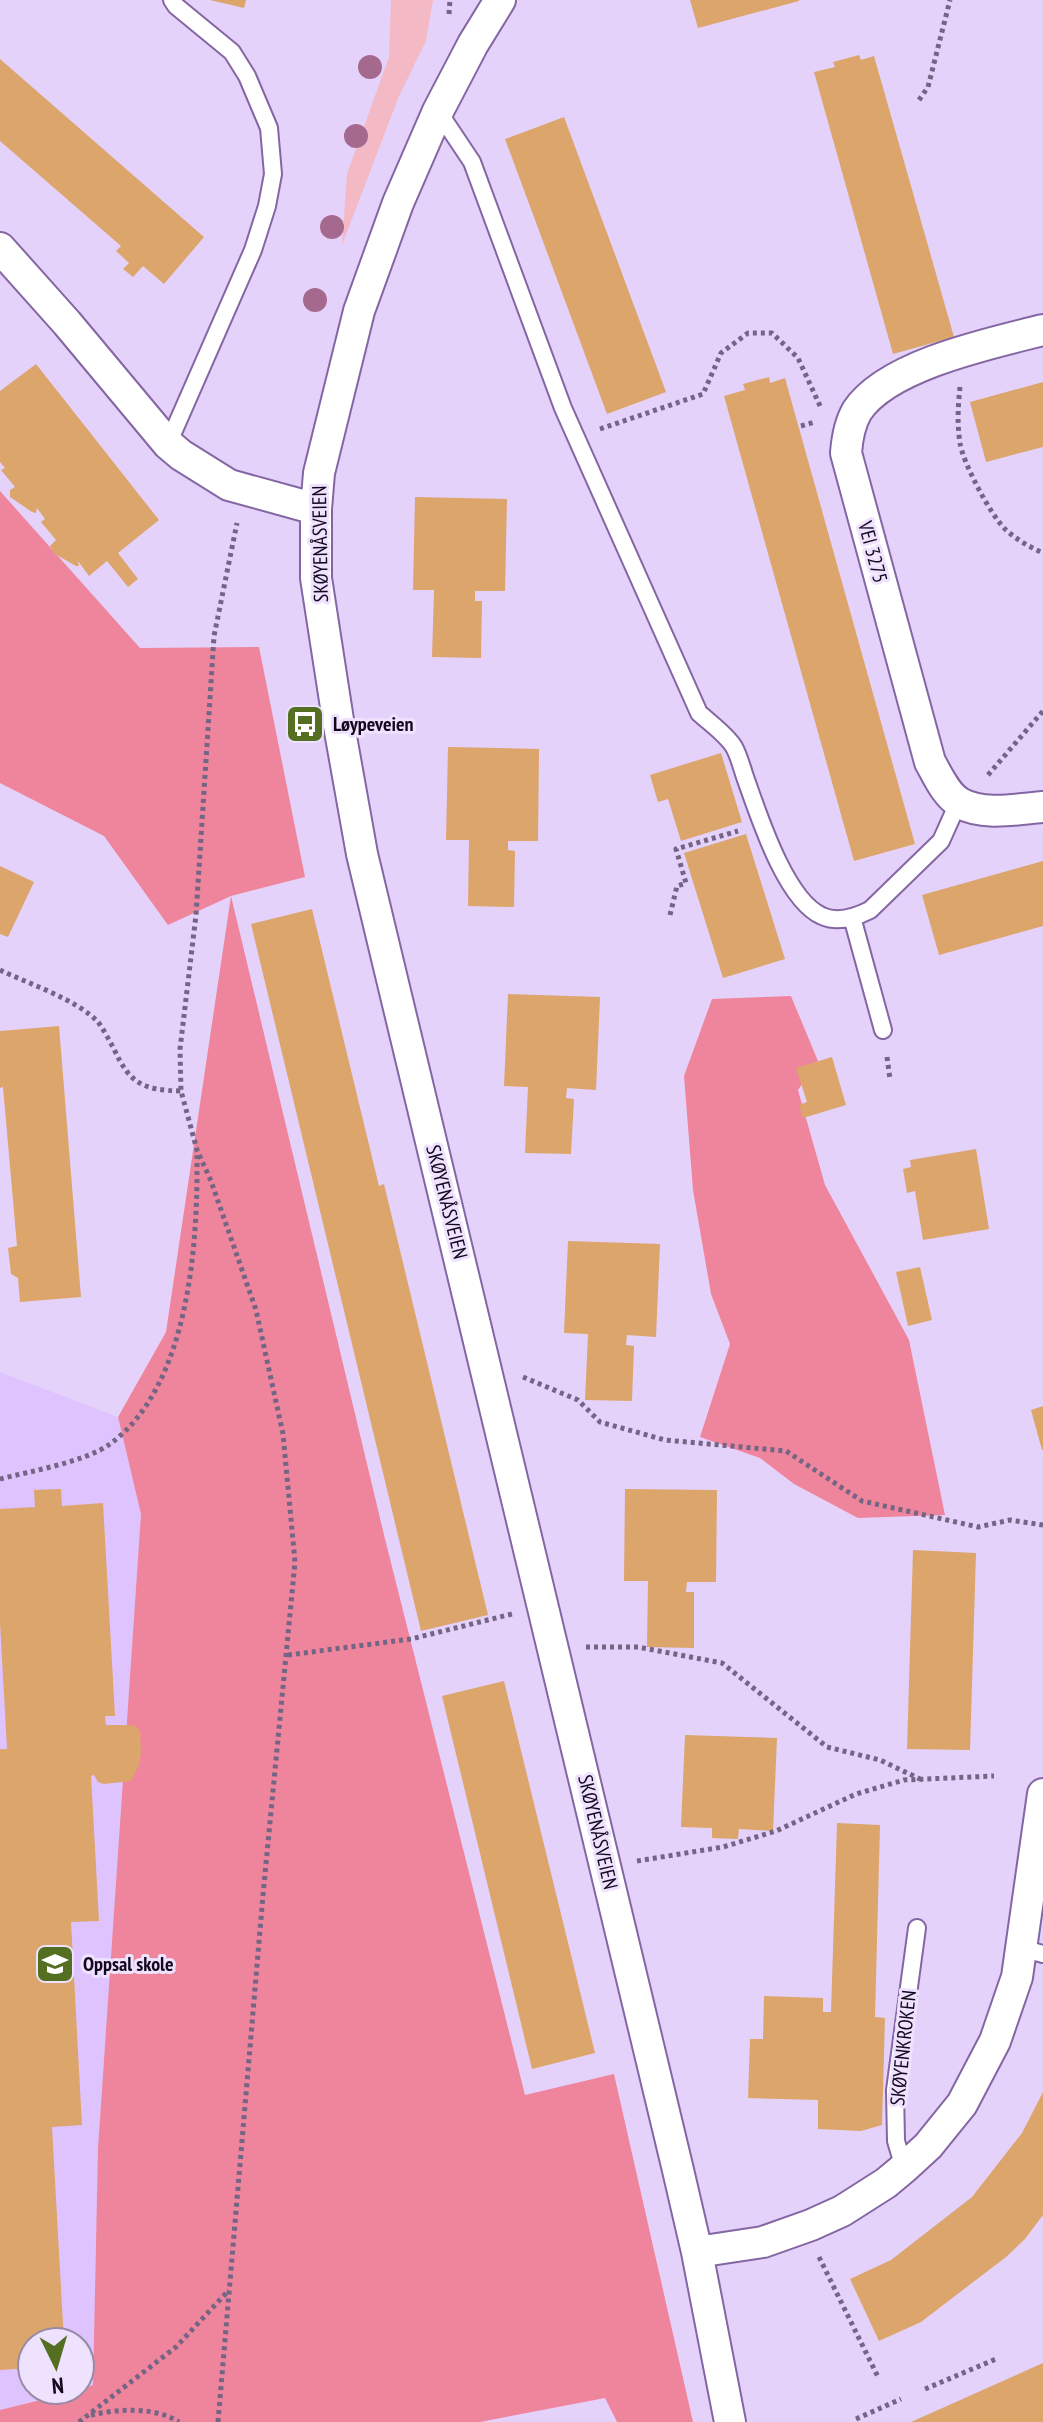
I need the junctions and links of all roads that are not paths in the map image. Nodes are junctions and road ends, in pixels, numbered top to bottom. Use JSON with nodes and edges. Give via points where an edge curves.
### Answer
{"nodes":[{"id":1,"x":172,"y":0,"type":"edge"},
{"id":2,"x":500,"y":0,"type":"edge"},
{"id":3,"x":438,"y":111,"type":"junction"},
{"id":4,"x":0,"y":248,"type":"edge"},
{"id":5,"x":1043,"y":330,"type":"edge"},
{"id":6,"x":168,"y":444,"type":"junction"},
{"id":7,"x":316,"y":509,"type":"junction"},
{"id":8,"x":964,"y":804,"type":"junction"},
{"id":9,"x":1043,"y":807,"type":"edge"},
{"id":10,"x":852,"y":917,"type":"junction"},
{"id":11,"x":883,"y":1030,"type":"dead end"},
{"id":12,"x":1043,"y":1794,"type":"edge"},
{"id":13,"x":917,"y":1928,"type":"dead end"},
{"id":14,"x":1032,"y":1951,"type":"edge"},
{"id":15,"x":904,"y":2168,"type":"junction"},
{"id":16,"x":697,"y":2252,"type":"junction"},
{"id":17,"x":730,"y":2422,"type":"edge"}],
"edges":[{"from":1,"to":6,"type":"lane","via":[[232,52],[247,76],[269,128],[273,174],[253,250]]},
{"from":2,"to":3,"type":"street","name":"SKØYENÅSVEIEN"},
{"from":3,"to":7,"type":"street","name":"SKØYENÅSVEIEN","via":[[359,311],[319,473]]},
{"from":3,"to":10,"type":"lane","via":[[472,162],[563,408],[699,713],[734,746],[787,878],[822,916]]},
{"from":4,"to":6,"type":"street"},
{"from":5,"to":8,"type":"street","name":"VEI 3275","via":[[917,368],[879,388],[857,412],[847,438],[846,453],[930,762],[942,785]]},
{"from":6,"to":7,"type":"street","via":[[229,485]]},
{"from":7,"to":16,"type":"street","name":"SKØYENÅSVEIEN","via":[[316,578],[362,854]]},
{"from":8,"to":9,"type":"street","via":[[980,810]]},
{"from":8,"to":10,"type":"lane","via":[[941,841],[870,910]]},
{"from":10,"to":11,"type":"lane"},
{"from":12,"to":14,"type":"street"},
{"from":13,"to":15,"type":"lane","name":"SKØYENKROKEN","via":[[895,2090],[896,2141]]},
{"from":14,"to":15,"type":"street","via":[[962,2104]]},
{"from":15,"to":16,"type":"street","via":[[842,2211],[806,2227],[763,2242]]},
{"from":16,"to":17,"type":"street","name":"SKØYENÅSVEIEN"}]}
